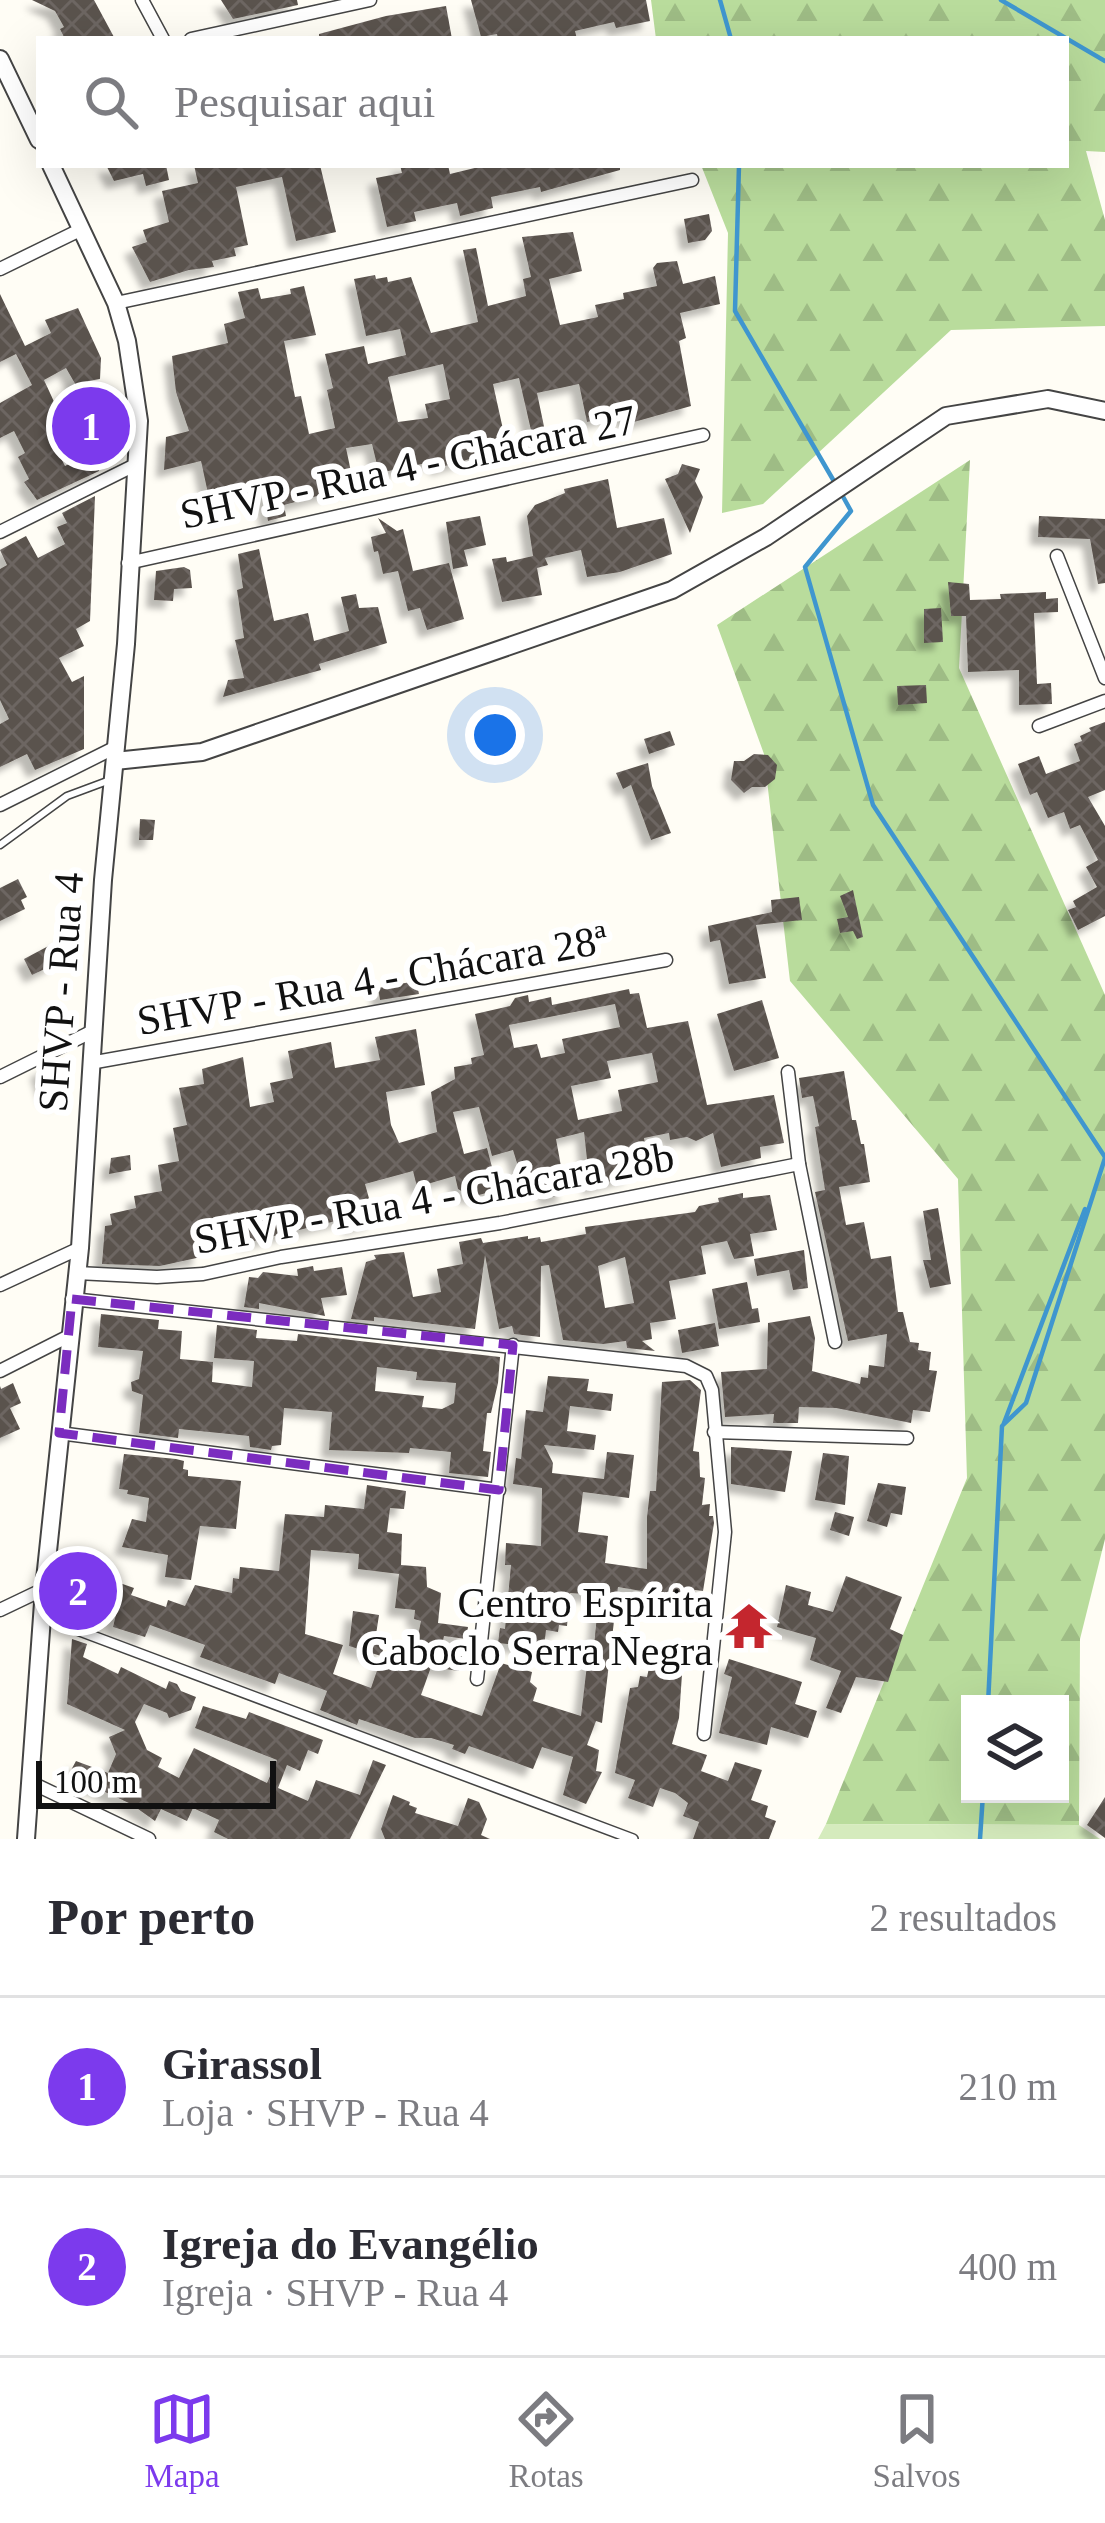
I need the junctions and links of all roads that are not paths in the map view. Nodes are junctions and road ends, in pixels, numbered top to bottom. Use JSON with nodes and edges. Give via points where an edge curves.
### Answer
{"nodes":[{"id":1,"x":142,"y":0,"type":"edge"},
{"id":2,"x":370,"y":0,"type":"edge"},
{"id":3,"x":161,"y":36,"type":"edge"},
{"id":4,"x":205,"y":36,"type":"edge"},
{"id":5,"x":0,"y":59,"type":"edge"},
{"id":6,"x":36,"y":134,"type":"edge"},
{"id":7,"x":52,"y":168,"type":"edge"},
{"id":8,"x":692,"y":180,"type":"dead end"},
{"id":9,"x":82,"y":229,"type":"junction"},
{"id":10,"x":0,"y":269,"type":"edge"},
{"id":11,"x":116,"y":304,"type":"junction"},
{"id":12,"x":1105,"y":412,"type":"edge"},
{"id":13,"x":703,"y":435,"type":"dead end"},
{"id":14,"x":137,"y":464,"type":"junction"},
{"id":15,"x":0,"y":532,"type":"edge"},
{"id":16,"x":1057,"y":556,"type":"dead end"},
{"id":17,"x":128,"y":562,"type":"junction"},
{"id":18,"x":1105,"y":678,"type":"edge"},
{"id":19,"x":1105,"y":701,"type":"edge"},
{"id":20,"x":1039,"y":726,"type":"dead end"},
{"id":21,"x":115,"y":763,"type":"junction"},
{"id":22,"x":0,"y":806,"type":"edge"},
{"id":23,"x":0,"y":844,"type":"edge"},
{"id":24,"x":666,"y":960,"type":"dead end"},
{"id":25,"x":93,"y":1031,"type":"junction"},
{"id":26,"x":90,"y":1063,"type":"junction"},
{"id":27,"x":788,"y":1072,"type":"dead end"},
{"id":28,"x":0,"y":1076,"type":"edge"},
{"id":29,"x":800,"y":1164,"type":"junction"},
{"id":30,"x":80,"y":1248,"type":"junction"},
{"id":31,"x":77,"y":1273,"type":"junction"},
{"id":32,"x":0,"y":1285,"type":"edge"},
{"id":33,"x":72,"y":1300,"type":"junction"},
{"id":34,"x":69,"y":1336,"type":"junction"},
{"id":35,"x":835,"y":1342,"type":"dead end"},
{"id":36,"x":513,"y":1345,"type":"junction"},
{"id":37,"x":0,"y":1371,"type":"edge"},
{"id":38,"x":713,"y":1432,"type":"junction"},
{"id":39,"x":59,"y":1433,"type":"junction"},
{"id":40,"x":908,"y":1438,"type":"dead end"},
{"id":41,"x":500,"y":1490,"type":"junction"},
{"id":42,"x":44,"y":1589,"type":"junction"},
{"id":43,"x":0,"y":1610,"type":"edge"},
{"id":44,"x":45,"y":1618,"type":"junction"},
{"id":45,"x":477,"y":1679,"type":"dead end"},
{"id":46,"x":704,"y":1734,"type":"dead end"},
{"id":47,"x":30,"y":1782,"type":"junction"},
{"id":48,"x":26,"y":1839,"type":"edge"},
{"id":49,"x":149,"y":1839,"type":"edge"},
{"id":50,"x":633,"y":1839,"type":"edge"}],
"edges":[{"from":1,"to":3,"type":"street"},
{"from":2,"to":4,"type":"street"},
{"from":5,"to":6,"type":"street"},
{"from":7,"to":9,"type":"street","name":"SHVP - Rua 4"},
{"from":8,"to":11,"type":"street"},
{"from":9,"to":10,"type":"street"},
{"from":9,"to":11,"type":"street","name":"SHVP - Rua 4"},
{"from":11,"to":14,"type":"street","name":"SHVP - Rua 4","via":[[137,394]]},
{"from":12,"to":21,"type":"street","via":[[1048,399],[946,416],[672,590],[235,741]]},
{"from":13,"to":17,"type":"street","name":"SHVP - Rua 4 - Chácara 27"},
{"from":14,"to":15,"type":"street"},
{"from":14,"to":17,"type":"street","name":"SHVP - Rua 4"},
{"from":16,"to":18,"type":"street"},
{"from":17,"to":21,"type":"street","name":"SHVP - Rua 4"},
{"from":19,"to":20,"type":"street"},
{"from":21,"to":22,"type":"street"},
{"from":21,"to":23,"type":"lane"},
{"from":21,"to":25,"type":"street","name":"SHVP - Rua 4"},
{"from":24,"to":26,"type":"street","name":"SHVP - Rua 4 - Chácara 28ª"},
{"from":25,"to":26,"type":"street","name":"SHVP - Rua 4"},
{"from":25,"to":28,"type":"street"},
{"from":26,"to":30,"type":"street","name":"SHVP - Rua 4"},
{"from":27,"to":29,"type":"street"},
{"from":29,"to":31,"type":"street","name":"SHVP - Rua 4 - Chácara 28b","via":[[203,1274]]},
{"from":29,"to":35,"type":"street"},
{"from":30,"to":31,"type":"street","name":"SHVP - Rua 4"},
{"from":30,"to":32,"type":"street"},
{"from":31,"to":33,"type":"street","name":"SHVP - Rua 4"},
{"from":33,"to":34,"type":"street","name":"SHVP - Rua 4"},
{"from":33,"to":36,"type":"street"},
{"from":34,"to":37,"type":"street"},
{"from":34,"to":39,"type":"street","name":"SHVP - Rua 4"},
{"from":36,"to":38,"type":"street","via":[[695,1369],[712,1390]]},
{"from":36,"to":41,"type":"street"},
{"from":38,"to":40,"type":"street"},
{"from":38,"to":46,"type":"street","via":[[724,1557]]},
{"from":39,"to":41,"type":"street"},
{"from":39,"to":42,"type":"street","name":"SHVP - Rua 4"},
{"from":41,"to":45,"type":"street"},
{"from":42,"to":43,"type":"street"},
{"from":42,"to":44,"type":"street","name":"SHVP - Rua 4"},
{"from":44,"to":47,"type":"street","name":"SHVP - Rua 4"},
{"from":44,"to":50,"type":"street"},
{"from":47,"to":48,"type":"street","name":"SHVP - Rua 4"},
{"from":47,"to":49,"type":"street"}]}
